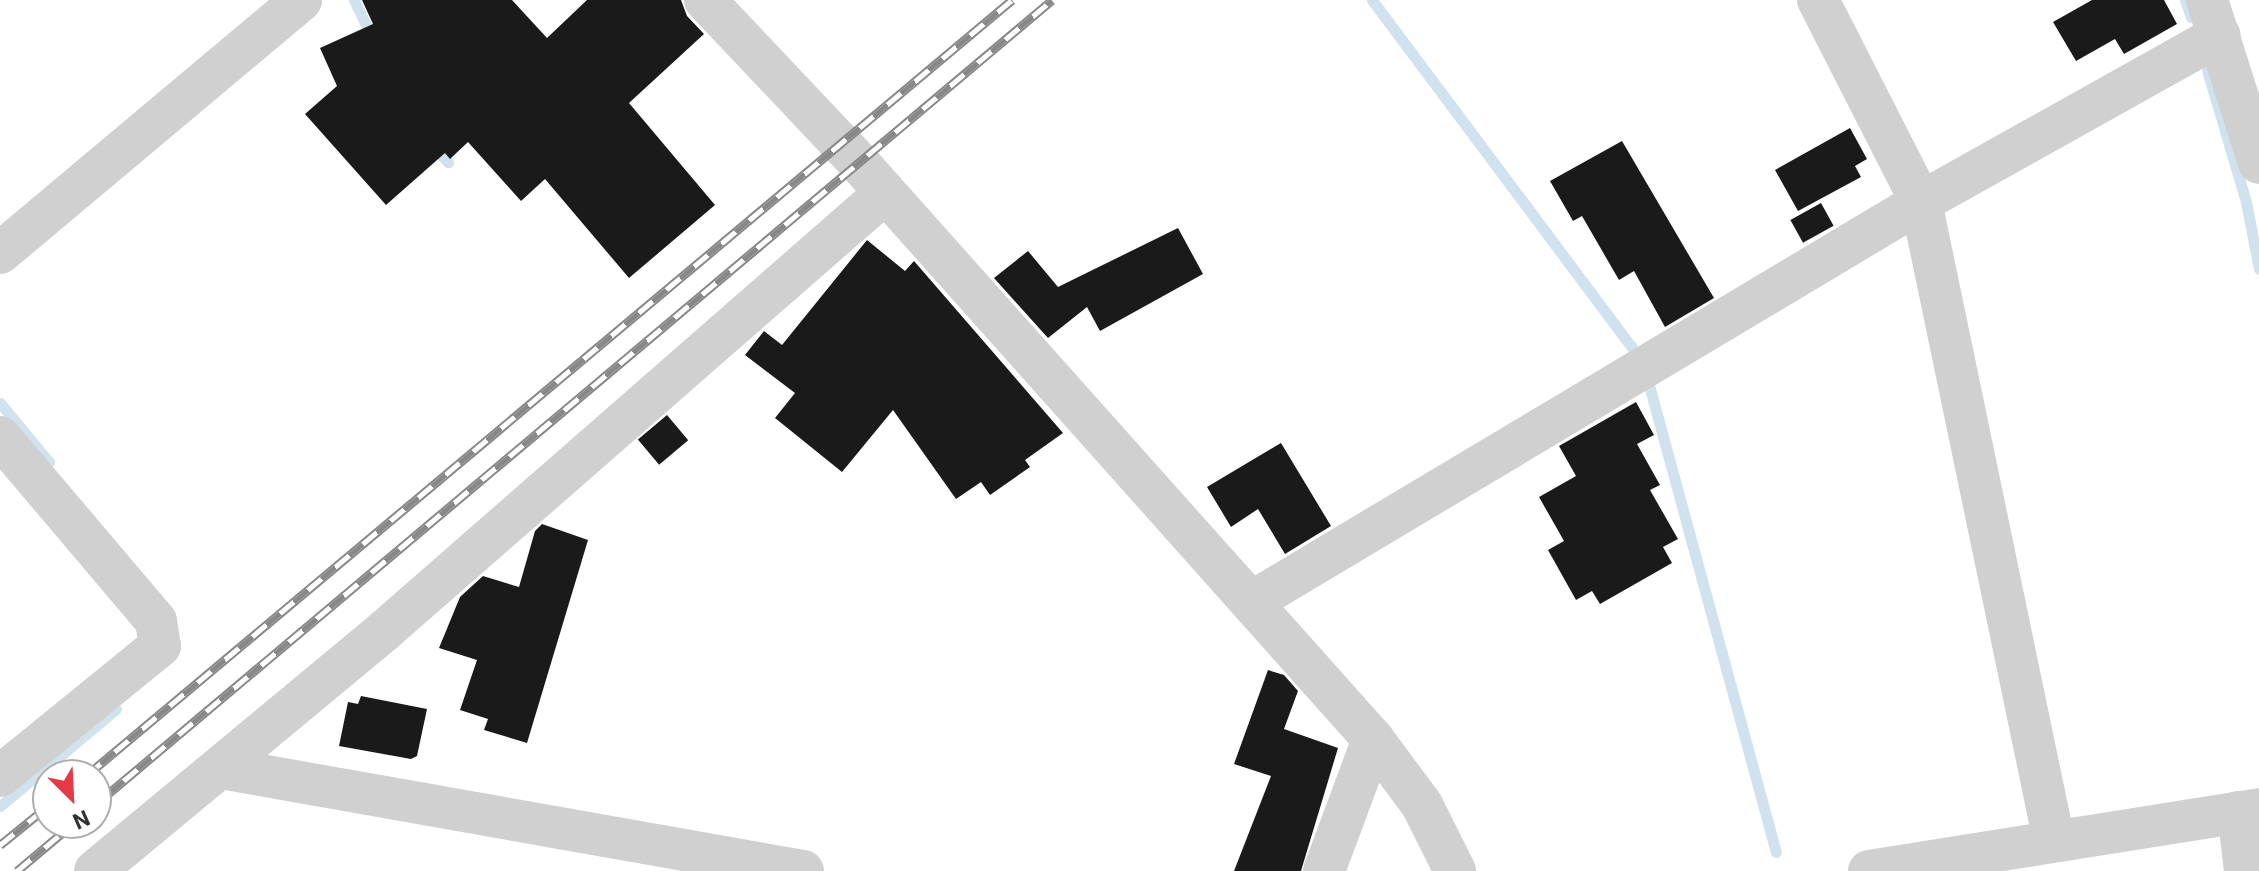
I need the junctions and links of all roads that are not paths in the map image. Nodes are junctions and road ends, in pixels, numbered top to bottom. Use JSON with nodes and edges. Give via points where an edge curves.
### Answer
{"nodes":[{"id":1,"x":301,"y":0,"type":"edge"},
{"id":2,"x":705,"y":0,"type":"edge"},
{"id":3,"x":1818,"y":0,"type":"edge"},
{"id":4,"x":2213,"y":18,"type":"edge"},
{"id":5,"x":2259,"y":163,"type":"edge"},
{"id":6,"x":884,"y":194,"type":"junction"},
{"id":7,"x":1921,"y":202,"type":"junction"},
{"id":8,"x":0,"y":253,"type":"edge"},
{"id":9,"x":0,"y":437,"type":"edge"},
{"id":10,"x":1253,"y":601,"type":"junction"},
{"id":11,"x":1373,"y":739,"type":"junction"},
{"id":12,"x":221,"y":768,"type":"junction"},
{"id":13,"x":0,"y":776,"type":"edge"},
{"id":14,"x":2248,"y":810,"type":"edge"},
{"id":15,"x":2054,"y":841,"type":"junction"},
{"id":16,"x":1930,"y":866,"type":"edge"},
{"id":17,"x":95,"y":871,"type":"edge"},
{"id":18,"x":803,"y":871,"type":"edge"},
{"id":19,"x":1324,"y":871,"type":"edge"},
{"id":20,"x":1455,"y":871,"type":"edge"},
{"id":21,"x":1869,"y":871,"type":"edge"},
{"id":22,"x":2245,"y":871,"type":"edge"}],
"edges":[{"from":1,"to":8,"type":"street"},
{"from":2,"to":6,"type":"street"},
{"from":3,"to":7,"type":"street"},
{"from":4,"to":5,"type":"street"},
{"from":4,"to":7,"type":"street"},
{"from":6,"to":10,"type":"street"},
{"from":6,"to":12,"type":"street"},
{"from":7,"to":10,"type":"street"},
{"from":7,"to":15,"type":"street"},
{"from":9,"to":13,"type":"street","via":[[156,621],[160,646]]},
{"from":10,"to":11,"type":"street"},
{"from":11,"to":19,"type":"street"},
{"from":11,"to":20,"type":"street","via":[[1422,805]]},
{"from":12,"to":17,"type":"street"},
{"from":12,"to":18,"type":"street"},
{"from":14,"to":15,"type":"street"},
{"from":14,"to":22,"type":"street"},
{"from":15,"to":16,"type":"street"},
{"from":16,"to":21,"type":"street"}]}
